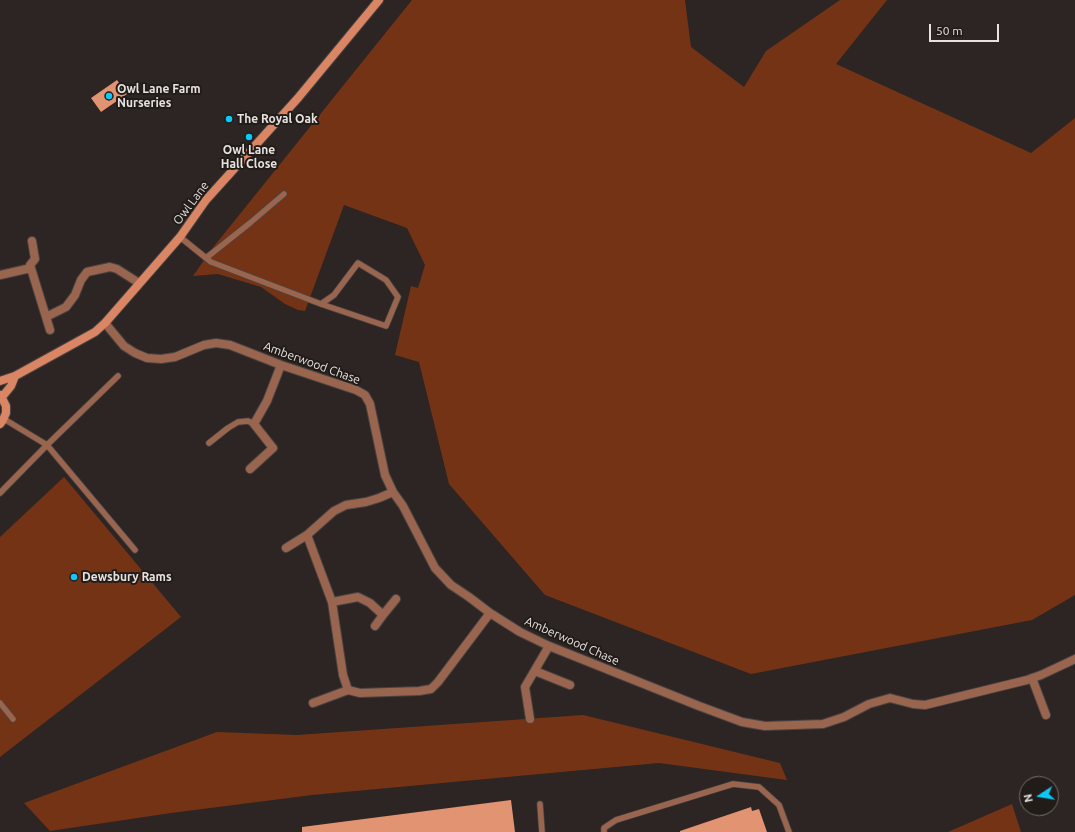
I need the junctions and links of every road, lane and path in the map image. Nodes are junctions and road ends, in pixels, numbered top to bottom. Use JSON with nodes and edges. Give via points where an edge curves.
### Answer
{"nodes":[{"id":1,"x":379,"y":0,"type":"edge"},
{"id":2,"x":284,"y":194,"type":"dead end"},
{"id":3,"x":180,"y":237,"type":"junction"},
{"id":4,"x":32,"y":241,"type":"dead end"},
{"id":5,"x":206,"y":258,"type":"junction"},
{"id":6,"x":31,"y":268,"type":"junction"},
{"id":7,"x":0,"y":275,"type":"edge"},
{"id":8,"x":139,"y":284,"type":"junction"},
{"id":9,"x":321,"y":304,"type":"junction"},
{"id":10,"x":46,"y":317,"type":"junction"},
{"id":11,"x":105,"y":323,"type":"junction"},
{"id":12,"x":50,"y":330,"type":"dead end"},
{"id":13,"x":281,"y":365,"type":"junction"},
{"id":14,"x":15,"y":376,"type":"junction"},
{"id":15,"x":118,"y":376,"type":"dead end"},
{"id":16,"x":0,"y":381,"type":"edge"},
{"id":17,"x":1,"y":396,"type":"edge"},
{"id":18,"x":2,"y":422,"type":"edge"},
{"id":19,"x":254,"y":424,"type":"junction"},
{"id":20,"x":209,"y":443,"type":"dead end"},
{"id":21,"x":47,"y":445,"type":"junction"},
{"id":22,"x":250,"y":469,"type":"dead end"},
{"id":23,"x":393,"y":492,"type":"junction"},
{"id":24,"x":0,"y":493,"type":"edge"},
{"id":25,"x":307,"y":535,"type":"junction"},
{"id":26,"x":286,"y":548,"type":"dead end"},
{"id":27,"x":135,"y":550,"type":"dead end"},
{"id":28,"x":396,"y":599,"type":"dead end"},
{"id":29,"x":332,"y":602,"type":"junction"},
{"id":30,"x":490,"y":614,"type":"junction"},
{"id":31,"x":383,"y":615,"type":"junction"},
{"id":32,"x":375,"y":626,"type":"dead end"},
{"id":33,"x":549,"y":646,"type":"junction"},
{"id":34,"x":1075,"y":659,"type":"edge"},
{"id":35,"x":535,"y":670,"type":"junction"},
{"id":36,"x":1032,"y":678,"type":"junction"},
{"id":37,"x":570,"y":685,"type":"dead end"},
{"id":38,"x":348,"y":690,"type":"junction"},
{"id":39,"x":0,"y":703,"type":"edge"},
{"id":40,"x":313,"y":703,"type":"dead end"},
{"id":41,"x":1046,"y":715,"type":"dead end"},
{"id":42,"x":13,"y":719,"type":"dead end"},
{"id":43,"x":530,"y":719,"type":"dead end"},
{"id":44,"x":540,"y":804,"type":"dead end"},
{"id":45,"x":542,"y":832,"type":"edge"},
{"id":46,"x":604,"y":832,"type":"edge"},
{"id":47,"x":789,"y":832,"type":"edge"}],
"edges":[{"from":1,"to":3,"type":"main road","name":"Owl Lane","via":[[298,98],[206,200]]},
{"from":2,"to":5,"type":"lane"},
{"from":3,"to":5,"type":"lane"},
{"from":3,"to":8,"type":"main road","name":"Owl Lane"},
{"from":4,"to":6,"type":"street","via":[[35,259],[30,265]]},
{"from":5,"to":9,"type":"lane"},
{"from":6,"to":7,"type":"street"},
{"from":6,"to":10,"type":"street"},
{"from":8,"to":10,"type":"street","via":[[118,269],[86,272],[66,307]]},
{"from":8,"to":11,"type":"main road","name":"Owl Lane"},
{"from":9,"to":9,"type":"lane","via":[[386,326],[398,297],[386,280],[358,263],[334,295]]},
{"from":10,"to":12,"type":"street"},
{"from":11,"to":13,"type":"street","name":"Amberwood Chase","via":[[124,346],[147,358],[175,357],[216,343]]},
{"from":11,"to":14,"type":"main road","name":"Owl Lane","via":[[95,332]]},
{"from":13,"to":19,"type":"street","via":[[267,401]]},
{"from":13,"to":23,"type":"street","name":"Amberwood Chase","via":[[356,390],[365,396],[370,404],[385,475]]},
{"from":14,"to":16,"type":"main road","name":"Owl Lane"},
{"from":14,"to":17,"type":"main road","via":[[11,386]]},
{"from":15,"to":21,"type":"lane"},
{"from":17,"to":18,"type":"main road","via":[[6,406]]},
{"from":18,"to":21,"type":"lane"},
{"from":19,"to":20,"type":"lane","via":[[248,421],[238,422]]},
{"from":19,"to":22,"type":"street","via":[[274,448]]},
{"from":21,"to":24,"type":"lane"},
{"from":21,"to":27,"type":"lane"},
{"from":23,"to":25,"type":"street","via":[[366,502],[346,505],[334,511]]},
{"from":23,"to":30,"type":"street","name":"Amberwood Chase","via":[[436,568],[451,584]]},
{"from":25,"to":26,"type":"street"},
{"from":25,"to":29,"type":"street"},
{"from":28,"to":31,"type":"street"},
{"from":29,"to":31,"type":"street","via":[[358,597],[370,603]]},
{"from":29,"to":38,"type":"street","via":[[343,675]]},
{"from":30,"to":33,"type":"street","name":"Amberwood Chase"},
{"from":30,"to":38,"type":"street","via":[[431,689],[360,693]]},
{"from":31,"to":32,"type":"street"},
{"from":33,"to":35,"type":"street"},
{"from":33,"to":36,"type":"street","name":"Amberwood Chase","via":[[742,722],[765,726],[823,724],[880,700],[890,698],[925,705]]},
{"from":34,"to":36,"type":"street","name":"Amberwood Chase"},
{"from":35,"to":37,"type":"street"},
{"from":35,"to":43,"type":"street","via":[[525,687]]},
{"from":36,"to":41,"type":"street"},
{"from":38,"to":40,"type":"street"},
{"from":39,"to":42,"type":"lane"},
{"from":44,"to":45,"type":"lane"},
{"from":46,"to":47,"type":"lane","via":[[604,828],[616,820],[733,784],[759,787],[779,805]]}]}
